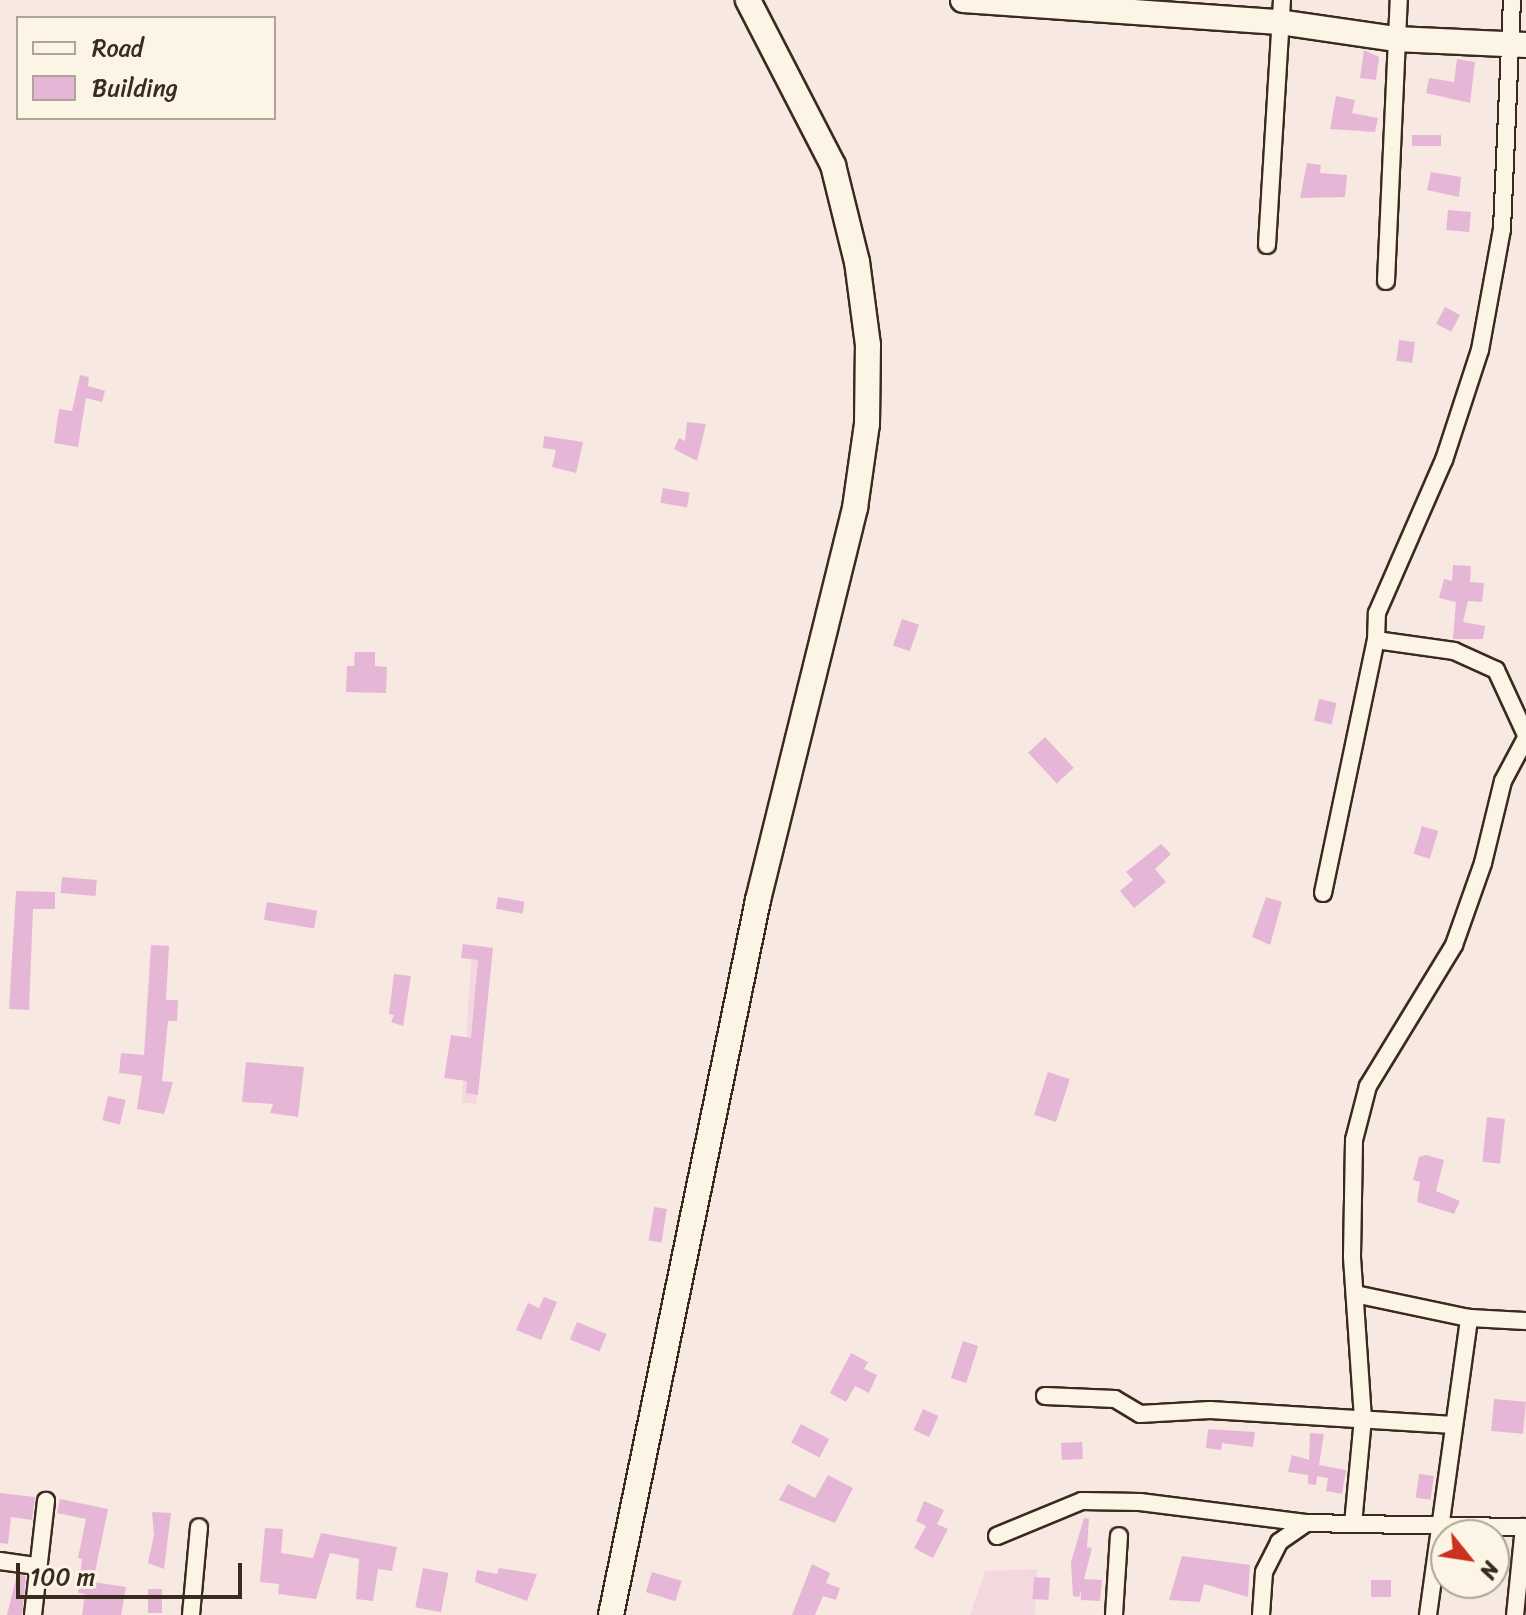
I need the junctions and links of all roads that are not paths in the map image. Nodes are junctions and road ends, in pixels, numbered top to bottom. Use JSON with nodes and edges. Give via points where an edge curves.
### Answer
{"nodes":[{"id":1,"x":748,"y":0,"type":"edge"},
{"id":2,"x":963,"y":0,"type":"edge"},
{"id":3,"x":1399,"y":0,"type":"edge"},
{"id":4,"x":1512,"y":0,"type":"edge"},
{"id":5,"x":1162,"y":7,"type":"edge"},
{"id":6,"x":1281,"y":11,"type":"edge"},
{"id":7,"x":1395,"y":39,"type":"junction"},
{"id":8,"x":1517,"y":44,"type":"edge"},
{"id":9,"x":1267,"y":245,"type":"dead end"},
{"id":10,"x":1386,"y":281,"type":"dead end"},
{"id":11,"x":1376,"y":640,"type":"junction"},
{"id":12,"x":1526,"y":736,"type":"edge"},
{"id":13,"x":1323,"y":893,"type":"dead end"},
{"id":14,"x":1355,"y":1294,"type":"junction"},
{"id":15,"x":1469,"y":1318,"type":"junction"},
{"id":16,"x":1526,"y":1321,"type":"edge"},
{"id":17,"x":1045,"y":1396,"type":"dead end"},
{"id":18,"x":1363,"y":1419,"type":"junction"},
{"id":19,"x":1454,"y":1425,"type":"junction"},
{"id":20,"x":46,"y":1501,"type":"dead end"},
{"id":21,"x":1441,"y":1519,"type":"edge"},
{"id":22,"x":1306,"y":1523,"type":"junction"},
{"id":23,"x":1353,"y":1524,"type":"junction"},
{"id":24,"x":1430,"y":1526,"type":"edge"},
{"id":25,"x":199,"y":1527,"type":"dead end"},
{"id":26,"x":1525,"y":1527,"type":"edge"},
{"id":27,"x":997,"y":1536,"type":"dead end"},
{"id":28,"x":1119,"y":1536,"type":"dead end"},
{"id":29,"x":0,"y":1561,"type":"edge"},
{"id":30,"x":37,"y":1566,"type":"junction"},
{"id":31,"x":33,"y":1615,"type":"edge"},
{"id":32,"x":191,"y":1615,"type":"edge"},
{"id":33,"x":611,"y":1615,"type":"edge"},
{"id":34,"x":1114,"y":1615,"type":"edge"},
{"id":35,"x":1261,"y":1615,"type":"edge"},
{"id":36,"x":1515,"y":1615,"type":"edge"}],
"edges":[{"from":1,"to":33,"type":"main road","via":[[833,165],[857,262],[868,345],[867,424],[855,508],[758,900]]},
{"from":2,"to":5,"type":"main road"},
{"from":3,"to":7,"type":"street"},
{"from":4,"to":8,"type":"street"},
{"from":5,"to":6,"type":"main road"},
{"from":6,"to":7,"type":"main road"},
{"from":6,"to":9,"type":"street"},
{"from":7,"to":8,"type":"main road"},
{"from":7,"to":10,"type":"street"},
{"from":8,"to":11,"type":"street","via":[[1502,229],[1480,350],[1444,460],[1377,613]]},
{"from":11,"to":12,"type":"street","via":[[1454,651],[1496,670]]},
{"from":11,"to":13,"type":"street"},
{"from":12,"to":14,"type":"street","via":[[1503,781],[1483,863],[1454,945],[1368,1086],[1354,1140]]},
{"from":14,"to":15,"type":"street"},
{"from":14,"to":18,"type":"street"},
{"from":15,"to":16,"type":"street"},
{"from":15,"to":19,"type":"street"},
{"from":17,"to":18,"type":"street","via":[[1115,1399],[1140,1414],[1210,1410]]},
{"from":18,"to":19,"type":"street"},
{"from":18,"to":23,"type":"street"},
{"from":19,"to":21,"type":"street"},
{"from":20,"to":30,"type":"street"},
{"from":22,"to":23,"type":"street"},
{"from":22,"to":27,"type":"street","via":[[1140,1502],[1082,1501]]},
{"from":22,"to":35,"type":"street","via":[[1279,1542],[1264,1572],[1258,1596]]},
{"from":23,"to":24,"type":"street"},
{"from":25,"to":32,"type":"street"},
{"from":26,"to":36,"type":"street"},
{"from":28,"to":34,"type":"street"},
{"from":29,"to":30,"type":"street"},
{"from":30,"to":31,"type":"street"}]}
